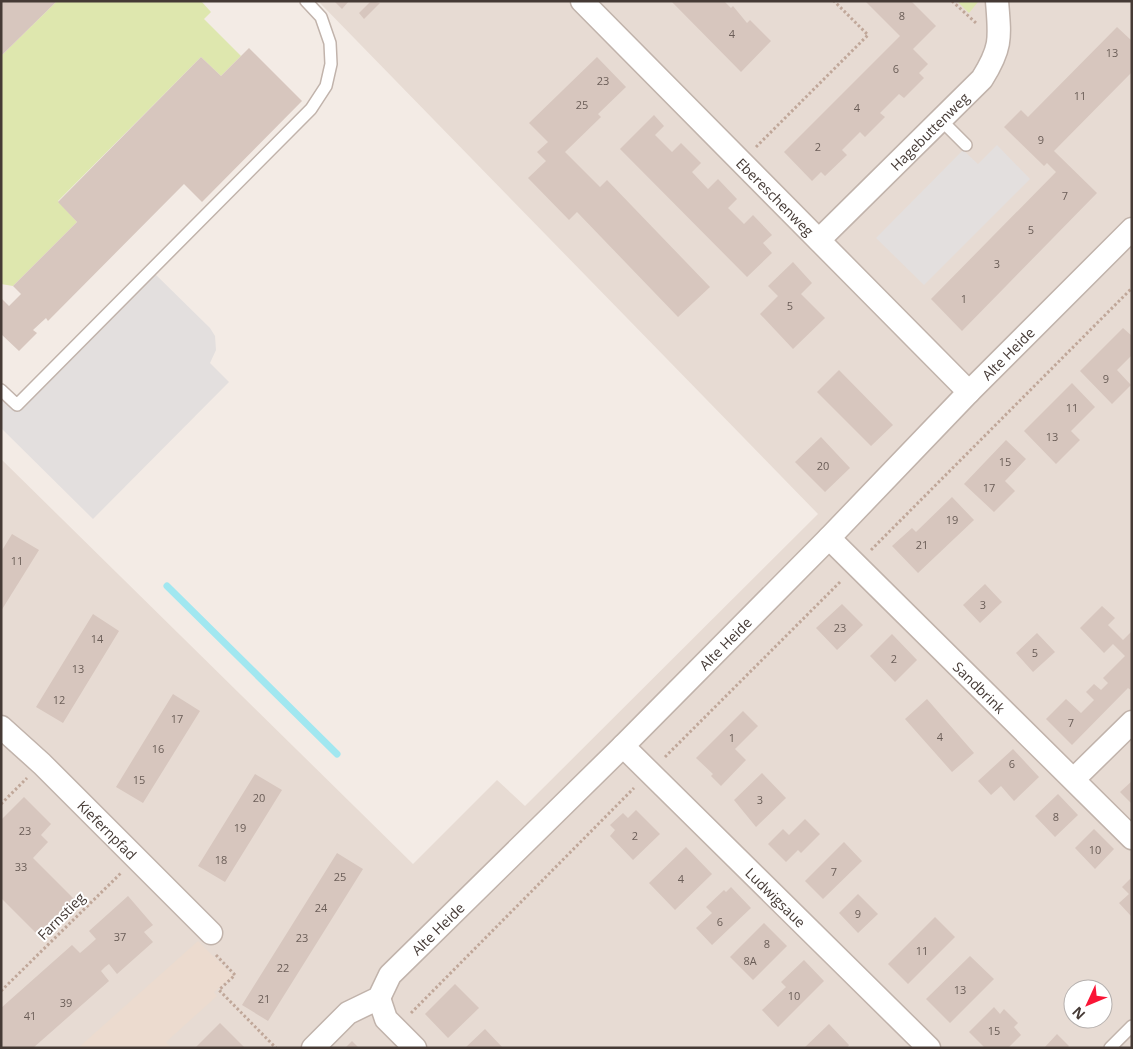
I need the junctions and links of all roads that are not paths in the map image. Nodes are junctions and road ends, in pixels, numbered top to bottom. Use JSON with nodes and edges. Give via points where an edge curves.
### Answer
{"nodes":[{"id":1,"x":306,"y":1,"type":"edge"},
{"id":2,"x":582,"y":1,"type":"edge"},
{"id":3,"x":997,"y":1,"type":"edge"},
{"id":4,"x":942,"y":120,"type":"junction"},
{"id":5,"x":966,"y":144,"type":"dead end"},
{"id":6,"x":1132,"y":229,"type":"edge"},
{"id":7,"x":819,"y":240,"type":"junction"},
{"id":8,"x":1,"y":390,"type":"edge"},
{"id":9,"x":969,"y":392,"type":"junction"},
{"id":10,"x":829,"y":538,"type":"junction"},
{"id":11,"x":1132,"y":722,"type":"edge"},
{"id":12,"x":1,"y":728,"type":"edge"},
{"id":13,"x":623,"y":746,"type":"junction"},
{"id":14,"x":1074,"y":779,"type":"junction"},
{"id":15,"x":1132,"y":838,"type":"edge"},
{"id":16,"x":211,"y":933,"type":"road end"},
{"id":17,"x":379,"y":998,"type":"junction"},
{"id":18,"x":1132,"y":1026,"type":"edge"},
{"id":19,"x":313,"y":1048,"type":"edge"},
{"id":20,"x":415,"y":1048,"type":"edge"},
{"id":21,"x":929,"y":1048,"type":"edge"},
{"id":22,"x":1110,"y":1048,"type":"edge"}],
"edges":[{"from":1,"to":8,"type":"lane","via":[[321,17],[330,43],[331,64],[326,86],[311,110],[17,405]]},
{"from":2,"to":7,"type":"street","name":"Ebereschenweg"},
{"from":3,"to":4,"type":"street","name":"Hagebuttenweg","via":[[1000,31],[996,57],[982,79]]},
{"from":4,"to":5,"type":"lane"},
{"from":4,"to":7,"type":"street","name":"Hagebuttenweg"},
{"from":6,"to":9,"type":"street","name":"Alte Heide"},
{"from":7,"to":9,"type":"street","name":"Ebereschenweg"},
{"from":9,"to":10,"type":"street","name":"Alte Heide"},
{"from":10,"to":13,"type":"street","name":"Alte Heide"},
{"from":10,"to":14,"type":"street","name":"Sandbrink"},
{"from":11,"to":14,"type":"street"},
{"from":12,"to":16,"type":"street","name":"Kiefernpfad","via":[[42,764]]},
{"from":13,"to":17,"type":"street","name":"Alte Heide","via":[[390,976]]},
{"from":13,"to":21,"type":"street","name":"Ludwigsaue"},
{"from":14,"to":15,"type":"street","name":"Sandbrink"},
{"from":17,"to":19,"type":"street","via":[[348,1013]]},
{"from":17,"to":20,"type":"street","via":[[386,1020]]},
{"from":18,"to":22,"type":"lane"}]}
